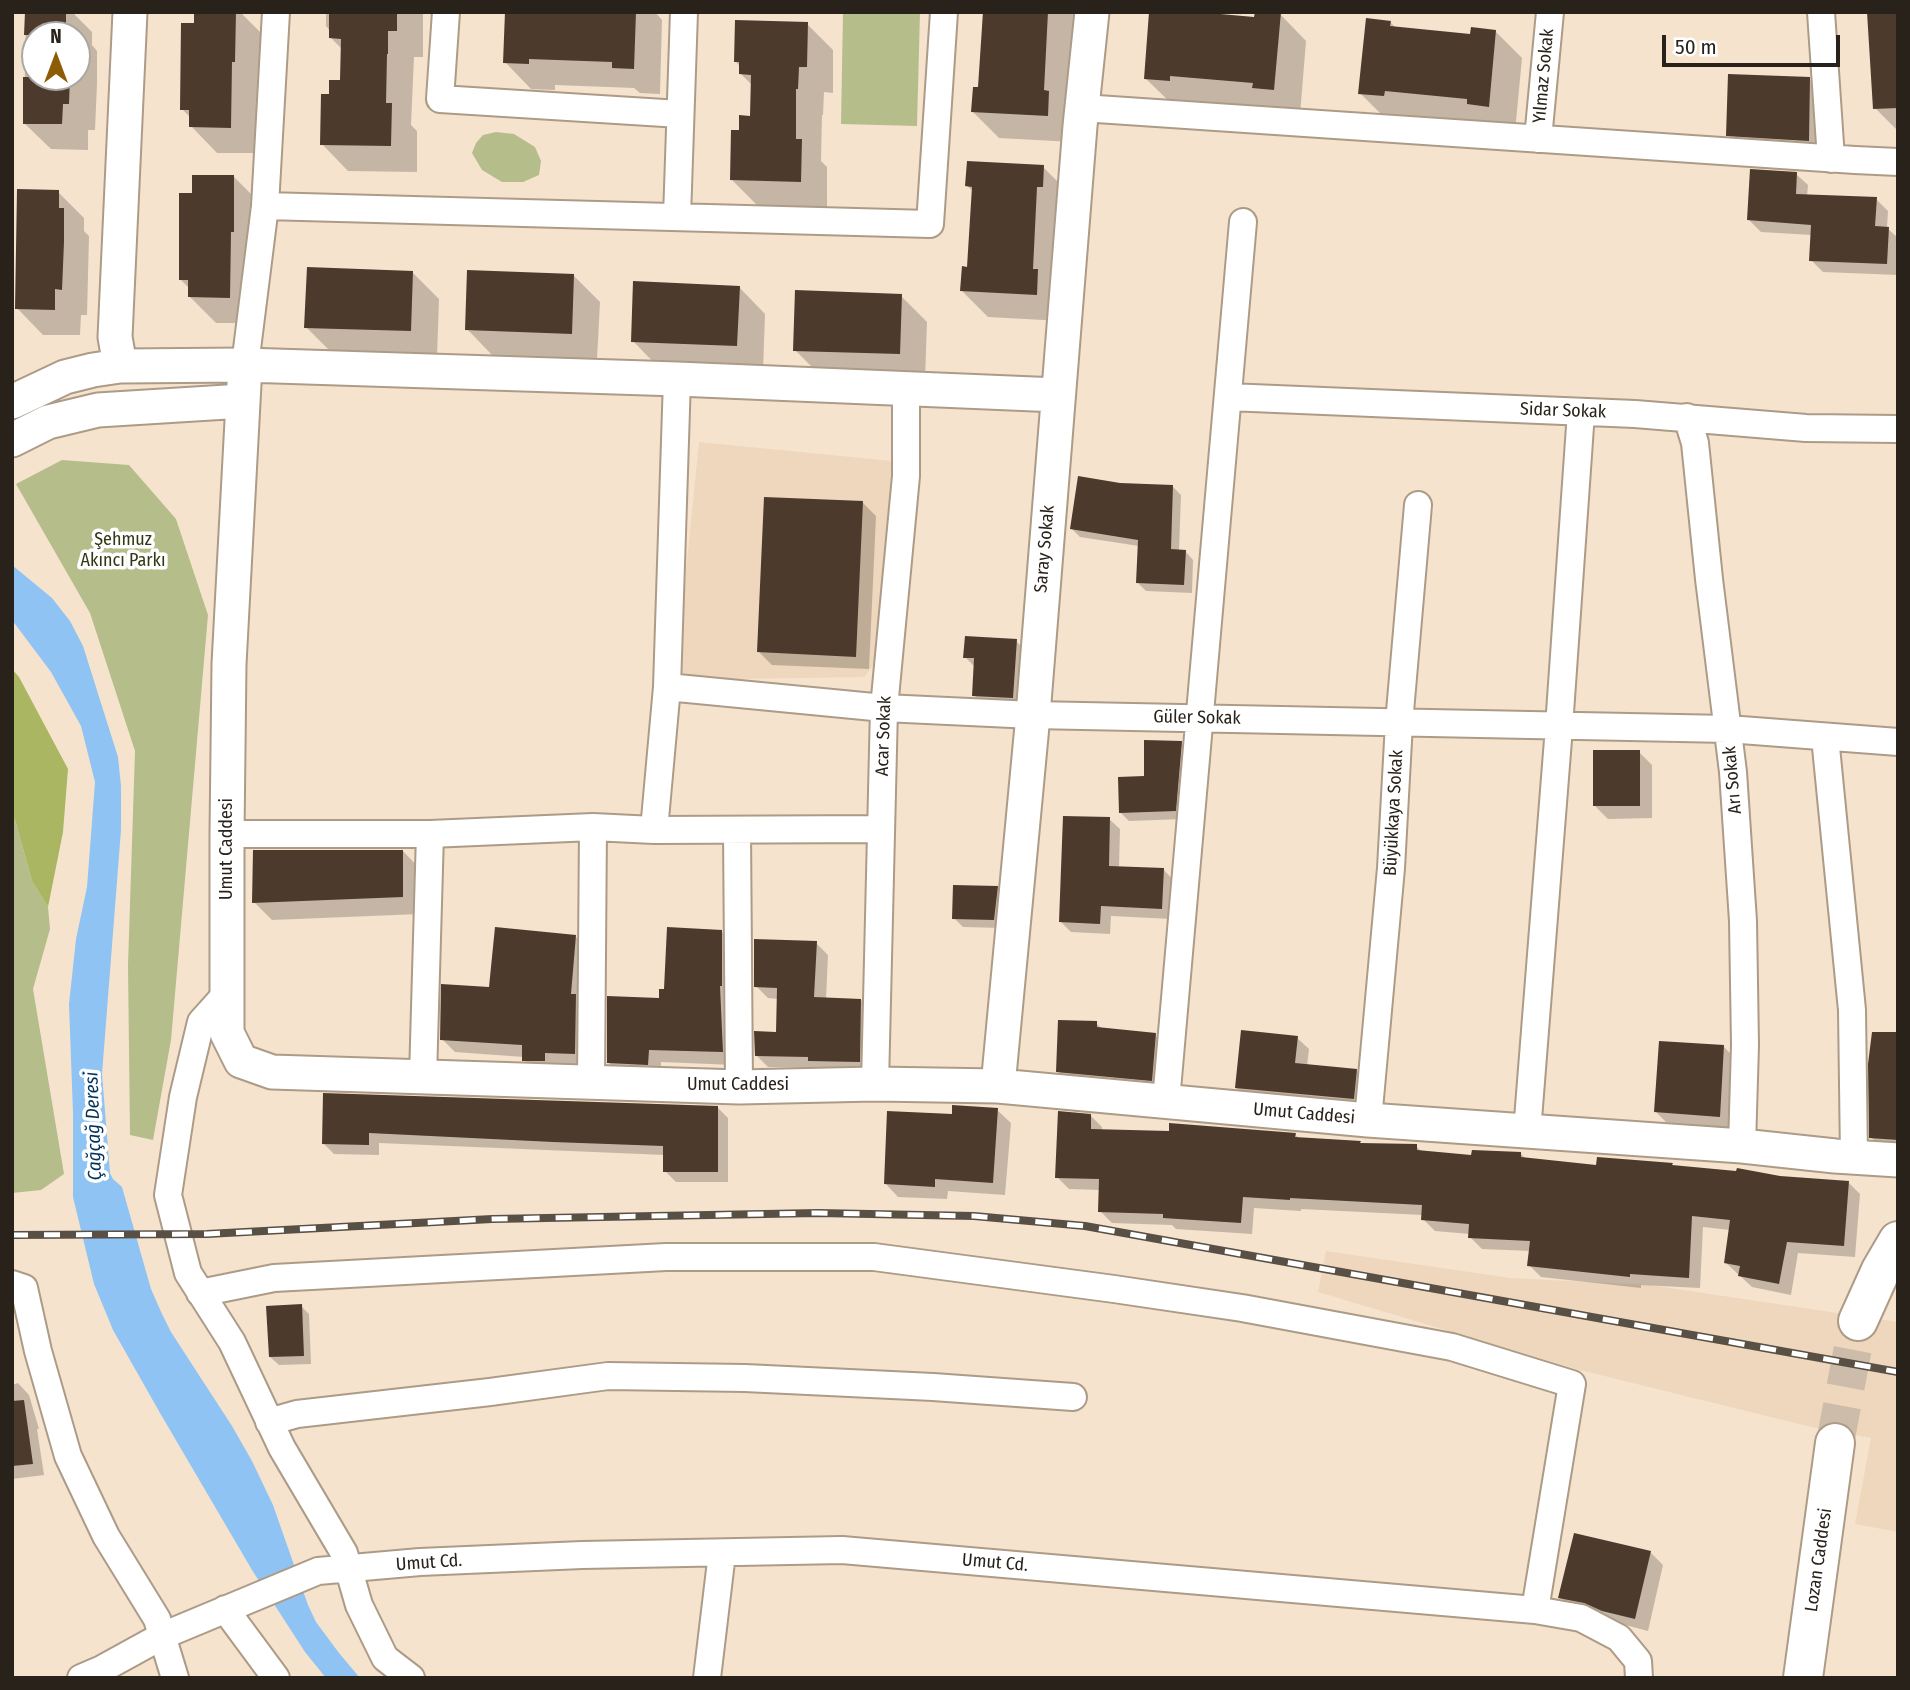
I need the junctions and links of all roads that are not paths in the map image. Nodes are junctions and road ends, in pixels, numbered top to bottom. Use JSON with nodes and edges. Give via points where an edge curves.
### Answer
{"nodes":[{"id":1,"x":130,"y":12,"type":"edge"},
{"id":2,"x":275,"y":12,"type":"edge"},
{"id":3,"x":446,"y":12,"type":"edge"},
{"id":4,"x":684,"y":12,"type":"edge"},
{"id":5,"x":944,"y":12,"type":"edge"},
{"id":6,"x":1092,"y":12,"type":"edge"},
{"id":7,"x":1550,"y":12,"type":"edge"},
{"id":8,"x":1821,"y":12,"type":"edge"},
{"id":9,"x":1082,"y":108,"type":"junction"},
{"id":10,"x":680,"y":114,"type":"junction"},
{"id":11,"x":1538,"y":139,"type":"junction"},
{"id":12,"x":1831,"y":159,"type":"junction"},
{"id":13,"x":1898,"y":162,"type":"edge"},
{"id":14,"x":265,"y":206,"type":"junction"},
{"id":15,"x":677,"y":216,"type":"junction"},
{"id":16,"x":1243,"y":222,"type":"dead end"},
{"id":17,"x":244,"y":365,"type":"junction"},
{"id":18,"x":120,"y":366,"type":"junction"},
{"id":19,"x":677,"y":379,"type":"junction"},
{"id":20,"x":906,"y":389,"type":"junction"},
{"id":21,"x":1058,"y":395,"type":"junction"},
{"id":22,"x":1228,"y":397,"type":"junction"},
{"id":23,"x":243,"y":401,"type":"junction"},
{"id":24,"x":12,"y":402,"type":"edge"},
{"id":25,"x":1581,"y":412,"type":"junction"},
{"id":26,"x":1687,"y":417,"type":"junction"},
{"id":27,"x":1898,"y":429,"type":"edge"},
{"id":28,"x":12,"y":440,"type":"edge"},
{"id":29,"x":1418,"y":505,"type":"dead end"},
{"id":30,"x":667,"y":687,"type":"junction"},
{"id":31,"x":884,"y":708,"type":"junction"},
{"id":32,"x":1033,"y":715,"type":"junction"},
{"id":33,"x":1199,"y":718,"type":"junction"},
{"id":34,"x":1399,"y":723,"type":"junction"},
{"id":35,"x":1559,"y":727,"type":"junction"},
{"id":36,"x":1728,"y":729,"type":"junction"},
{"id":37,"x":1825,"y":737,"type":"junction"},
{"id":38,"x":1898,"y":742,"type":"edge"},
{"id":39,"x":593,"y":827,"type":"junction"},
{"id":40,"x":881,"y":829,"type":"junction"},
{"id":41,"x":654,"y":830,"type":"junction"},
{"id":42,"x":737,"y":830,"type":"junction"},
{"id":43,"x":227,"y":834,"type":"junction"},
{"id":44,"x":430,"y":834,"type":"junction"},
{"id":45,"x":227,"y":993,"type":"junction"},
{"id":46,"x":423,"y":1077,"type":"junction"},
{"id":47,"x":591,"y":1082,"type":"junction"},
{"id":48,"x":875,"y":1084,"type":"junction"},
{"id":49,"x":998,"y":1086,"type":"junction"},
{"id":50,"x":739,"y":1087,"type":"junction"},
{"id":51,"x":1166,"y":1101,"type":"junction"},
{"id":52,"x":1368,"y":1120,"type":"junction"},
{"id":53,"x":1527,"y":1132,"type":"junction"},
{"id":54,"x":1742,"y":1146,"type":"junction"},
{"id":55,"x":1854,"y":1157,"type":"junction"},
{"id":56,"x":1898,"y":1160,"type":"edge"},
{"id":57,"x":1898,"y":1241,"type":"edge"},
{"id":58,"x":12,"y":1284,"type":"edge"},
{"id":59,"x":200,"y":1293,"type":"junction"},
{"id":60,"x":1857,"y":1321,"type":"tunnel mouth"},
{"id":61,"x":1073,"y":1397,"type":"dead end"},
{"id":62,"x":269,"y":1422,"type":"junction"},
{"id":63,"x":1835,"y":1443,"type":"tunnel mouth"},
{"id":64,"x":722,"y":1553,"type":"junction"},
{"id":65,"x":349,"y":1570,"type":"junction"},
{"id":66,"x":225,"y":1609,"type":"junction"},
{"id":67,"x":1535,"y":1610,"type":"junction"},
{"id":68,"x":162,"y":1636,"type":"junction"},
{"id":69,"x":81,"y":1678,"type":"edge"},
{"id":70,"x":174,"y":1678,"type":"edge"},
{"id":71,"x":276,"y":1678,"type":"edge"},
{"id":72,"x":411,"y":1678,"type":"edge"},
{"id":73,"x":707,"y":1678,"type":"edge"},
{"id":74,"x":1639,"y":1678,"type":"edge"},
{"id":75,"x":1803,"y":1678,"type":"edge"}],
"edges":[{"from":1,"to":18,"type":"street","via":[[115,337]]},
{"from":2,"to":14,"type":"street"},
{"from":3,"to":10,"type":"street","via":[[440,99]]},
{"from":4,"to":10,"type":"street"},
{"from":5,"to":15,"type":"street","via":[[930,224]]},
{"from":6,"to":9,"type":"street","name":"Saray Sokak"},
{"from":7,"to":11,"type":"street","name":"Yılmaz Sokak"},
{"from":8,"to":12,"type":"street"},
{"from":9,"to":11,"type":"street"},
{"from":9,"to":21,"type":"street","name":"Saray Sokak"},
{"from":10,"to":15,"type":"street"},
{"from":11,"to":12,"type":"street"},
{"from":12,"to":13,"type":"street"},
{"from":14,"to":15,"type":"street"},
{"from":14,"to":17,"type":"street"},
{"from":16,"to":22,"type":"street"},
{"from":17,"to":18,"type":"street"},
{"from":17,"to":19,"type":"street"},
{"from":17,"to":23,"type":"street","name":"Umut Caddesi"},
{"from":18,"to":24,"type":"street","via":[[65,377]]},
{"from":19,"to":20,"type":"street"},
{"from":19,"to":30,"type":"street"},
{"from":20,"to":21,"type":"street"},
{"from":20,"to":31,"type":"street","name":"Acar Sokak","via":[[906,476]]},
{"from":21,"to":32,"type":"street","name":"Saray Sokak"},
{"from":22,"to":25,"type":"street","name":"Sidar Sokak"},
{"from":22,"to":33,"type":"street"},
{"from":23,"to":28,"type":"street","via":[[98,410],[48,422]]},
{"from":23,"to":43,"type":"street","name":"Umut Caddesi","via":[[229,664]]},
{"from":25,"to":26,"type":"street","name":"Sidar Sokak"},
{"from":25,"to":35,"type":"street"},
{"from":26,"to":27,"type":"street","name":"Sidar Sokak","via":[[1806,428]]},
{"from":26,"to":36,"type":"street","name":"Arı Sokak","via":[[1695,443]]},
{"from":29,"to":34,"type":"street","name":"Büyükkaya Sokak"},
{"from":30,"to":31,"type":"street","name":"Güler Sokak"},
{"from":30,"to":41,"type":"street"},
{"from":31,"to":32,"type":"street","name":"Güler Sokak"},
{"from":31,"to":40,"type":"street","name":"Acar Sokak"},
{"from":32,"to":33,"type":"street","name":"Güler Sokak"},
{"from":32,"to":49,"type":"street","name":"Saray Sokak"},
{"from":33,"to":34,"type":"street","name":"Güler Sokak"},
{"from":33,"to":51,"type":"street"},
{"from":34,"to":35,"type":"street","name":"Güler Sokak"},
{"from":34,"to":52,"type":"street","name":"Büyükkaya Sokak"},
{"from":35,"to":36,"type":"street","name":"Güler Sokak"},
{"from":35,"to":53,"type":"street"},
{"from":36,"to":37,"type":"street","name":"Güler Sokak"},
{"from":36,"to":54,"type":"street","name":"Arı Sokak","via":[[1743,921]]},
{"from":37,"to":38,"type":"street","name":"Güler Sokak"},
{"from":37,"to":55,"type":"street","via":[[1852,1010]]},
{"from":39,"to":41,"type":"street"},
{"from":39,"to":44,"type":"street"},
{"from":39,"to":47,"type":"street"},
{"from":40,"to":42,"type":"street"},
{"from":40,"to":48,"type":"street","name":"Acar Sokak"},
{"from":41,"to":42,"type":"street"},
{"from":42,"to":50,"type":"street"},
{"from":43,"to":44,"type":"street"},
{"from":43,"to":45,"type":"street","name":"Umut Caddesi"},
{"from":44,"to":46,"type":"street"},
{"from":45,"to":46,"type":"street","name":"Umut Caddesi","via":[[227,1033],[241,1061],[272,1072]]},
{"from":45,"to":59,"type":"street","via":[[201,1022],[183,1097],[168,1195],[188,1273]]},
{"from":46,"to":47,"type":"street","name":"Umut Caddesi"},
{"from":47,"to":50,"type":"street","name":"Umut Caddesi"},
{"from":48,"to":49,"type":"street","name":"Umut Caddesi"},
{"from":48,"to":50,"type":"street","name":"Umut Caddesi"},
{"from":49,"to":51,"type":"street","name":"Umut Caddesi"},
{"from":51,"to":52,"type":"street","name":"Umut Caddesi"},
{"from":52,"to":53,"type":"street","name":"Umut Caddesi"},
{"from":53,"to":54,"type":"street","name":"Umut Caddesi"},
{"from":54,"to":55,"type":"street","name":"Umut Caddesi"},
{"from":55,"to":56,"type":"street","name":"Umut Caddesi"},
{"from":57,"to":60,"type":"main road"},
{"from":58,"to":68,"type":"street","via":[[24,1288],[68,1456]]},
{"from":59,"to":62,"type":"street","via":[[232,1342]]},
{"from":59,"to":67,"type":"street","via":[[274,1278],[666,1257],[874,1257],[1242,1308],[1452,1347],[1572,1384]]},
{"from":61,"to":62,"type":"street","via":[[758,1379],[608,1376],[297,1414]]},
{"from":62,"to":65,"type":"street","via":[[344,1553]]},
{"from":63,"to":75,"type":"main road","name":"Lozan Caddesi"},
{"from":64,"to":65,"type":"street","name":"Umut Cd.","via":[[420,1562]]},
{"from":64,"to":67,"type":"street","name":"Umut Cd.","via":[[842,1550]]},
{"from":64,"to":73,"type":"street"},
{"from":65,"to":66,"type":"street","name":"Umut Cd.","via":[[318,1571]]},
{"from":65,"to":72,"type":"street","via":[[359,1605],[385,1658]]},
{"from":66,"to":68,"type":"street","name":"Umut Cd."},
{"from":66,"to":71,"type":"street"},
{"from":67,"to":74,"type":"street","name":"Umut Cd.","via":[[1581,1618],[1619,1638],[1638,1661]]},
{"from":68,"to":69,"type":"street","name":"Umut Cd."},
{"from":68,"to":70,"type":"street"}]}
